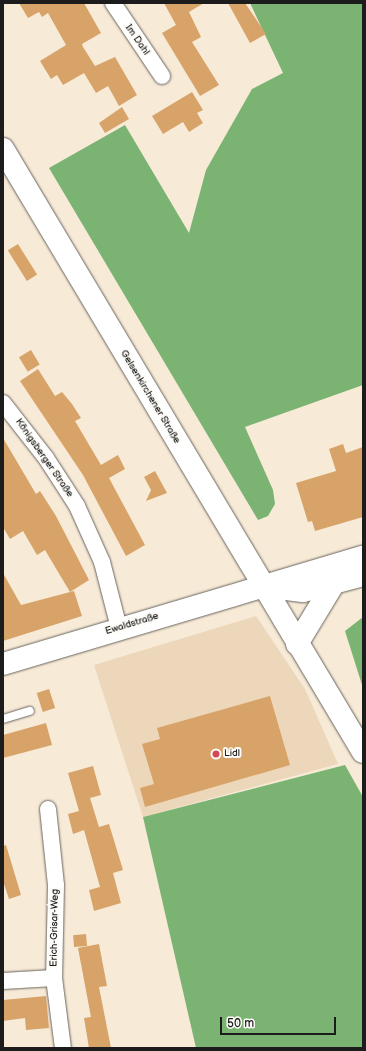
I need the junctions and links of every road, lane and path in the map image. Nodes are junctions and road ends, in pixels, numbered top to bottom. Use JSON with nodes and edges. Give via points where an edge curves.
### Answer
{"nodes":[{"id":1,"x":113,"y":3,"type":"edge"},
{"id":2,"x":162,"y":76,"type":"dead end"},
{"id":3,"x":3,"y":149,"type":"edge"},
{"id":4,"x":3,"y":403,"type":"edge"},
{"id":5,"x":363,"y":557,"type":"edge"},
{"id":6,"x":363,"y":575,"type":"edge"},
{"id":7,"x":334,"y":583,"type":"junction"},
{"id":8,"x":262,"y":586,"type":"junction"},
{"id":9,"x":119,"y":628,"type":"junction"},
{"id":10,"x":297,"y":644,"type":"junction"},
{"id":11,"x":3,"y":664,"type":"edge"},
{"id":12,"x":30,"y":711,"type":"dead end"},
{"id":13,"x":3,"y":719,"type":"edge"},
{"id":14,"x":363,"y":752,"type":"edge"},
{"id":15,"x":48,"y":809,"type":"dead end"},
{"id":16,"x":54,"y":978,"type":"junction"},
{"id":17,"x":3,"y":981,"type":"edge"},
{"id":18,"x":63,"y":1048,"type":"edge"}],
"edges":[{"from":1,"to":2,"type":"street","name":"Im Dahl"},
{"from":3,"to":8,"type":"main road","name":"Gelsenkirchener Straße"},
{"from":4,"to":9,"type":"street","name":"Königsberger Straße","via":[[46,458],[77,506],[102,562]]},
{"from":5,"to":8,"type":"main road","name":"Ewaldstraße"},
{"from":6,"to":7,"type":"main road","name":"Ewaldstraße"},
{"from":7,"to":8,"type":"main road","name":"Ewaldstraße","via":[[303,591]]},
{"from":7,"to":10,"type":"main road"},
{"from":8,"to":9,"type":"main road","name":"Ewaldstraße"},
{"from":8,"to":10,"type":"main road","name":"Gelsenkirchener Straße"},
{"from":9,"to":11,"type":"main road","name":"Ewaldstraße"},
{"from":10,"to":14,"type":"main road","name":"Gelsenkirchener Straße"},
{"from":12,"to":13,"type":"lane"},
{"from":15,"to":16,"type":"street","name":"Erich-Grisar-Weg","via":[[56,884]]},
{"from":16,"to":17,"type":"street"},
{"from":16,"to":18,"type":"street","name":"Erich-Grisar-Weg"}]}
